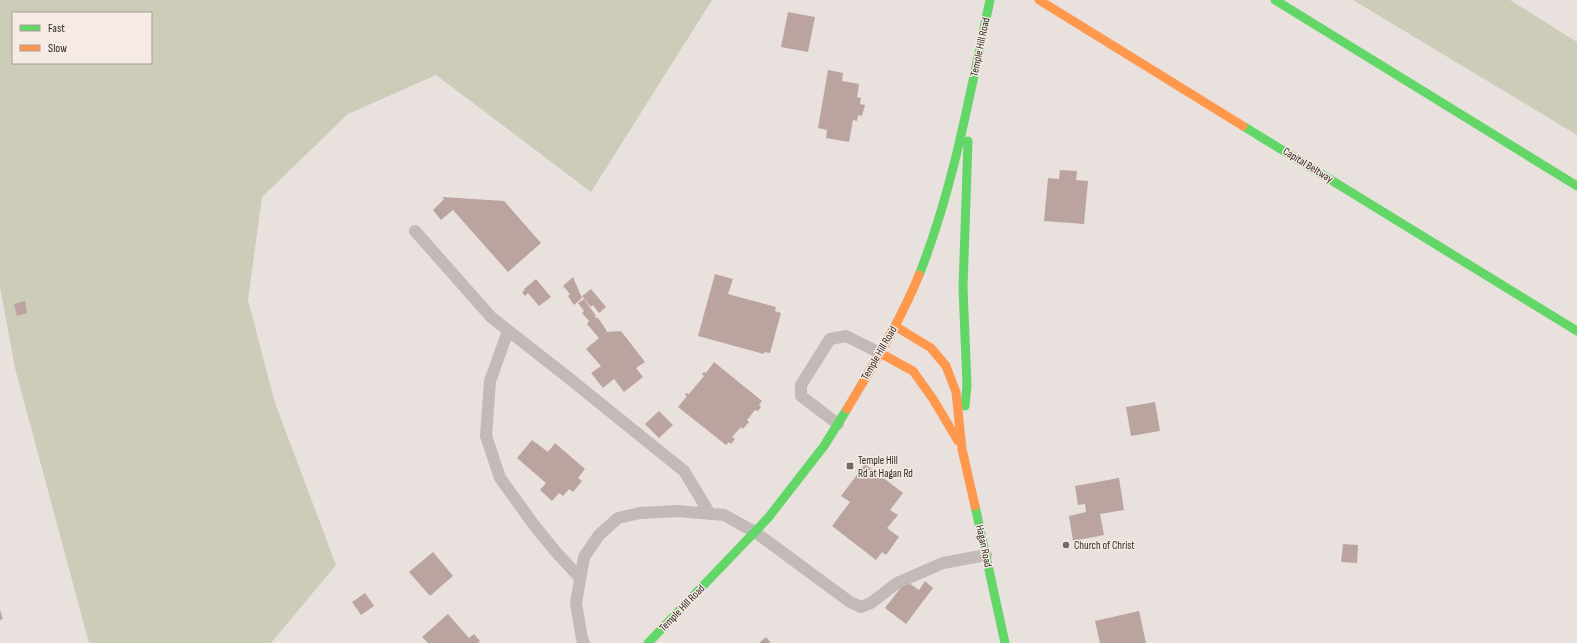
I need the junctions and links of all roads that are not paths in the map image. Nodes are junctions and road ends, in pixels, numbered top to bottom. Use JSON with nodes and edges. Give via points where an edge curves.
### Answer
{"nodes":[{"id":1,"x":990,"y":0,"type":"edge"},
{"id":2,"x":1039,"y":0,"type":"edge"},
{"id":3,"x":1275,"y":0,"type":"edge"},
{"id":4,"x":969,"y":104,"type":"junction"},
{"id":5,"x":1577,"y":186,"type":"edge"},
{"id":6,"x":415,"y":231,"type":"dead end"},
{"id":7,"x":895,"y":326,"type":"junction"},
{"id":8,"x":508,"y":331,"type":"junction"},
{"id":9,"x":1577,"y":331,"type":"edge"},
{"id":10,"x":880,"y":352,"type":"junction"},
{"id":11,"x":838,"y":424,"type":"junction"},
{"id":12,"x":962,"y":449,"type":"junction"},
{"id":13,"x":710,"y":514,"type":"junction"},
{"id":14,"x":756,"y":532,"type":"junction"},
{"id":15,"x":986,"y":554,"type":"junction"},
{"id":16,"x":580,"y":578,"type":"junction"},
{"id":17,"x":584,"y":643,"type":"edge"},
{"id":18,"x":648,"y":643,"type":"edge"},
{"id":19,"x":1005,"y":643,"type":"edge"}],
"edges":[{"from":1,"to":4,"type":"main road","name":"Temple Hill Road"},
{"from":2,"to":9,"type":"main road","name":"Capital Beltway"},
{"from":3,"to":5,"type":"main road"},
{"from":4,"to":7,"type":"main road","name":"Temple Hill Road","via":[[933,239],[909,300]]},
{"from":4,"to":12,"type":"main road","via":[[963,288],[967,385]]},
{"from":6,"to":8,"type":"lane","via":[[491,317]]},
{"from":7,"to":10,"type":"main road","name":"Temple Hill Road"},
{"from":7,"to":12,"type":"main road","name":"Hagan Road","via":[[931,348],[946,366],[956,392]]},
{"from":8,"to":13,"type":"lane","via":[[684,471]]},
{"from":8,"to":16,"type":"lane","via":[[490,381],[486,436],[500,478],[538,530]]},
{"from":10,"to":11,"type":"main road","name":"Temple Hill Road"},
{"from":10,"to":11,"type":"lane","via":[[846,336],[830,339],[801,385],[801,396]]},
{"from":10,"to":12,"type":"main road","name":"Hagan Road","via":[[913,371],[933,398]]},
{"from":11,"to":14,"type":"main road","name":"Temple Hill Road"},
{"from":12,"to":15,"type":"main road","name":"Hagan Road"},
{"from":13,"to":14,"type":"lane","via":[[724,515]]},
{"from":13,"to":16,"type":"lane","via":[[676,511],[640,513],[618,518],[599,535],[584,557]]},
{"from":14,"to":15,"type":"lane","via":[[850,602],[861,607],[871,603],[897,583],[943,563]]},
{"from":14,"to":18,"type":"main road","name":"Temple Hill Road"},
{"from":15,"to":19,"type":"main road","name":"Hagan Road"},
{"from":16,"to":17,"type":"lane","via":[[576,603]]}]}
